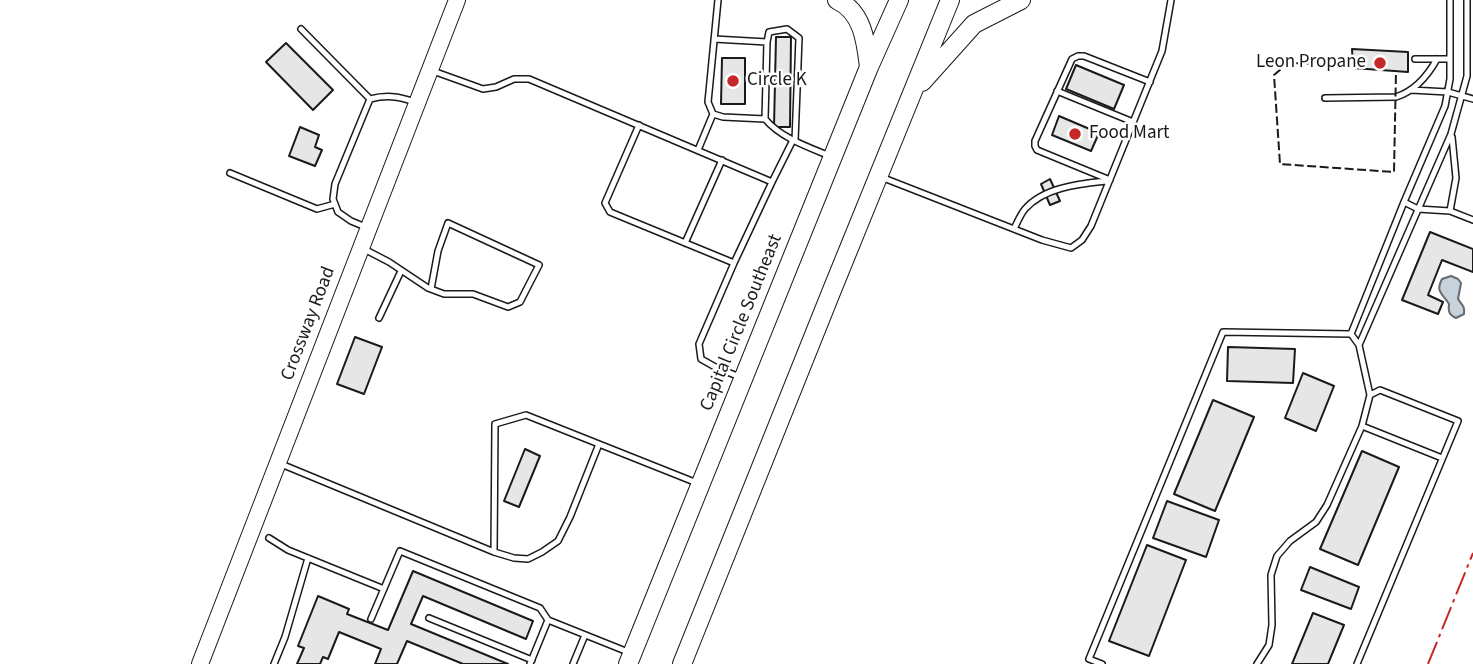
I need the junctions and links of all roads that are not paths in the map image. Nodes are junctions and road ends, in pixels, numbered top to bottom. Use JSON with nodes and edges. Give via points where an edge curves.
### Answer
{"nodes":[{"id":1,"x":457,"y":0,"type":"edge"},
{"id":2,"x":718,"y":0,"type":"edge"},
{"id":3,"x":837,"y":0,"type":"edge"},
{"id":4,"x":899,"y":0,"type":"edge"},
{"id":5,"x":950,"y":0,"type":"edge"},
{"id":6,"x":1021,"y":0,"type":"edge"},
{"id":7,"x":1171,"y":0,"type":"edge"},
{"id":8,"x":1450,"y":0,"type":"edge"},
{"id":9,"x":1467,"y":0,"type":"edge"},
{"id":10,"x":300,"y":29,"type":"dead end"},
{"id":11,"x":714,"y":39,"type":"junction"},
{"id":12,"x":767,"y":42,"type":"junction"},
{"id":13,"x":1415,"y":59,"type":"dead end"},
{"id":14,"x":1437,"y":59,"type":"junction"},
{"id":15,"x":1450,"y":59,"type":"junction"},
{"id":16,"x":869,"y":67,"type":"junction"},
{"id":17,"x":430,"y":70,"type":"junction"},
{"id":18,"x":1150,"y":82,"type":"junction"},
{"id":19,"x":1411,"y":90,"type":"junction"},
{"id":20,"x":1057,"y":91,"type":"junction"},
{"id":21,"x":913,"y":92,"type":"junction"},
{"id":22,"x":1448,"y":92,"type":"junction"},
{"id":23,"x":1462,"y":96,"type":"junction"},
{"id":24,"x":1325,"y":98,"type":"dead end"},
{"id":25,"x":370,"y":99,"type":"junction"},
{"id":26,"x":1473,"y":99,"type":"edge"},
{"id":27,"x":417,"y":103,"type":"junction"},
{"id":28,"x":713,"y":114,"type":"junction"},
{"id":29,"x":765,"y":119,"type":"junction"},
{"id":30,"x":1133,"y":122,"type":"junction"},
{"id":31,"x":639,"y":125,"type":"junction"},
{"id":32,"x":1451,"y":134,"type":"junction"},
{"id":33,"x":794,"y":140,"type":"junction"},
{"id":34,"x":698,"y":150,"type":"junction"},
{"id":35,"x":833,"y":157,"type":"junction"},
{"id":36,"x":722,"y":160,"type":"junction"},
{"id":37,"x":230,"y":173,"type":"dead end"},
{"id":38,"x":878,"y":176,"type":"junction"},
{"id":39,"x":1110,"y":180,"type":"junction"},
{"id":40,"x":772,"y":181,"type":"junction"},
{"id":41,"x":1404,"y":202,"type":"junction"},
{"id":42,"x":335,"y":204,"type":"junction"},
{"id":43,"x":1418,"y":208,"type":"junction"},
{"id":44,"x":1450,"y":211,"type":"junction"},
{"id":45,"x":1473,"y":220,"type":"edge"},
{"id":46,"x":369,"y":228,"type":"junction"},
{"id":47,"x":1014,"y":229,"type":"junction"},
{"id":48,"x":685,"y":243,"type":"junction"},
{"id":49,"x":361,"y":248,"type":"junction"},
{"id":50,"x":734,"y":263,"type":"junction"},
{"id":51,"x":401,"y":271,"type":"junction"},
{"id":52,"x":431,"y":289,"type":"junction"},
{"id":53,"x":379,"y":318,"type":"dead end"},
{"id":54,"x":1351,"y":334,"type":"junction"},
{"id":55,"x":1359,"y":345,"type":"junction"},
{"id":56,"x":743,"y":378,"type":"junction"},
{"id":57,"x":1370,"y":395,"type":"junction"},
{"id":58,"x":1362,"y":426,"type":"junction"},
{"id":59,"x":599,"y":444,"type":"junction"},
{"id":60,"x":1442,"y":458,"type":"junction"},
{"id":61,"x":278,"y":463,"type":"junction"},
{"id":62,"x":700,"y":484,"type":"junction"},
{"id":63,"x":269,"y":538,"type":"dead end"},
{"id":64,"x":494,"y":552,"type":"junction"},
{"id":65,"x":308,"y":558,"type":"junction"},
{"id":66,"x":384,"y":589,"type":"junction"},
{"id":67,"x":429,"y":618,"type":"dead end"},
{"id":68,"x":371,"y":619,"type":"dead end"},
{"id":69,"x":548,"y":620,"type":"junction"},
{"id":70,"x":585,"y":635,"type":"junction"},
{"id":71,"x":630,"y":659,"type":"edge"},
{"id":72,"x":531,"y":662,"type":"edge"},
{"id":73,"x":200,"y":664,"type":"edge"},
{"id":74,"x":274,"y":664,"type":"edge"},
{"id":75,"x":573,"y":664,"type":"edge"},
{"id":76,"x":682,"y":664,"type":"edge"},
{"id":77,"x":1102,"y":664,"type":"edge"},
{"id":78,"x":1257,"y":664,"type":"edge"},
{"id":79,"x":1357,"y":664,"type":"edge"}],
"edges":[{"from":1,"to":17,"type":"street","name":"Crossway Road"},
{"from":2,"to":11,"type":"lane"},
{"from":3,"to":16,"type":"main road","via":[[853,12],[861,27]]},
{"from":4,"to":16,"type":"main road","name":"Capital Circle Southeast"},
{"from":5,"to":21,"type":"main road"},
{"from":6,"to":21,"type":"main road","via":[[974,24]]},
{"from":7,"to":18,"type":"lane","via":[[1162,51]]},
{"from":8,"to":15,"type":"lane"},
{"from":9,"to":23,"type":"lane"},
{"from":10,"to":25,"type":"lane"},
{"from":11,"to":12,"type":"lane"},
{"from":11,"to":28,"type":"lane","via":[[708,102]]},
{"from":12,"to":29,"type":"lane"},
{"from":12,"to":33,"type":"lane","via":[[769,32],[787,29],[799,38]]},
{"from":13,"to":14,"type":"lane"},
{"from":14,"to":15,"type":"lane"},
{"from":14,"to":19,"type":"lane"},
{"from":15,"to":22,"type":"lane"},
{"from":16,"to":35,"type":"main road","name":"Capital Circle Southeast"},
{"from":17,"to":27,"type":"street","name":"Crossway Road"},
{"from":17,"to":31,"type":"lane","via":[[483,89],[529,79]]},
{"from":18,"to":20,"type":"lane","via":[[1078,56],[1069,64]]},
{"from":18,"to":30,"type":"lane"},
{"from":19,"to":22,"type":"lane"},
{"from":19,"to":24,"type":"lane","via":[[1396,97]]},
{"from":20,"to":30,"type":"lane"},
{"from":20,"to":39,"type":"lane","via":[[1035,141],[1037,150]]},
{"from":21,"to":38,"type":"main road"},
{"from":22,"to":23,"type":"lane"},
{"from":22,"to":41,"type":"lane"},
{"from":23,"to":26,"type":"lane"},
{"from":23,"to":32,"type":"lane"},
{"from":25,"to":27,"type":"lane","via":[[399,96]]},
{"from":25,"to":42,"type":"lane","via":[[335,184]]},
{"from":27,"to":46,"type":"street","name":"Crossway Road"},
{"from":28,"to":29,"type":"lane"},
{"from":28,"to":34,"type":"lane"},
{"from":29,"to":33,"type":"lane"},
{"from":30,"to":39,"type":"lane"},
{"from":31,"to":34,"type":"lane"},
{"from":31,"to":48,"type":"lane","via":[[605,203],[610,212]]},
{"from":32,"to":43,"type":"lane"},
{"from":32,"to":44,"type":"lane","via":[[1456,178]]},
{"from":33,"to":35,"type":"lane"},
{"from":33,"to":40,"type":"lane"},
{"from":34,"to":36,"type":"lane"},
{"from":35,"to":56,"type":"main road","name":"Capital Circle Southeast"},
{"from":36,"to":40,"type":"lane"},
{"from":36,"to":48,"type":"lane"},
{"from":37,"to":42,"type":"lane","via":[[317,209]]},
{"from":38,"to":47,"type":"lane"},
{"from":38,"to":76,"type":"main road"},
{"from":39,"to":47,"type":"lane","via":[[1073,185],[1042,196],[1025,209]]},
{"from":39,"to":47,"type":"lane","via":[[1091,226],[1071,248]]},
{"from":40,"to":50,"type":"lane"},
{"from":41,"to":43,"type":"lane"},
{"from":41,"to":54,"type":"lane"},
{"from":42,"to":46,"type":"lane","via":[[338,212]]},
{"from":43,"to":44,"type":"lane"},
{"from":43,"to":55,"type":"lane"},
{"from":44,"to":45,"type":"lane"},
{"from":46,"to":49,"type":"street","name":"Crossway Road"},
{"from":48,"to":50,"type":"lane"},
{"from":49,"to":51,"type":"lane"},
{"from":49,"to":61,"type":"street","name":"Crossway Road"},
{"from":50,"to":56,"type":"lane","via":[[699,344],[701,359]]},
{"from":51,"to":52,"type":"lane"},
{"from":51,"to":53,"type":"lane"},
{"from":52,"to":52,"type":"lane","via":[[444,294],[473,293],[508,307],[520,302],[539,265],[448,223]]},
{"from":54,"to":55,"type":"lane"},
{"from":54,"to":77,"type":"lane","via":[[1223,332],[1089,659]]},
{"from":55,"to":57,"type":"lane"},
{"from":56,"to":62,"type":"main road","name":"Capital Circle Southeast"},
{"from":57,"to":58,"type":"lane"},
{"from":57,"to":60,"type":"lane","via":[[1380,390],[1458,421]]},
{"from":58,"to":60,"type":"lane"},
{"from":58,"to":78,"type":"lane","via":[[1327,505],[1277,556],[1271,575],[1269,645]]},
{"from":59,"to":62,"type":"lane"},
{"from":59,"to":64,"type":"lane","via":[[558,541],[528,559]]},
{"from":59,"to":64,"type":"lane","via":[[526,415],[495,424]]},
{"from":60,"to":79,"type":"lane"},
{"from":61,"to":64,"type":"lane"},
{"from":61,"to":73,"type":"street","name":"Crossway Road"},
{"from":62,"to":71,"type":"main road","name":"Capital Circle Southeast"},
{"from":63,"to":65,"type":"lane"},
{"from":65,"to":66,"type":"lane"},
{"from":65,"to":74,"type":"lane"},
{"from":66,"to":68,"type":"lane"},
{"from":66,"to":69,"type":"lane","via":[[400,551],[540,608]]},
{"from":67,"to":72,"type":"lane"},
{"from":69,"to":70,"type":"lane"},
{"from":69,"to":72,"type":"lane"},
{"from":70,"to":71,"type":"lane"},
{"from":70,"to":75,"type":"lane"}]}
